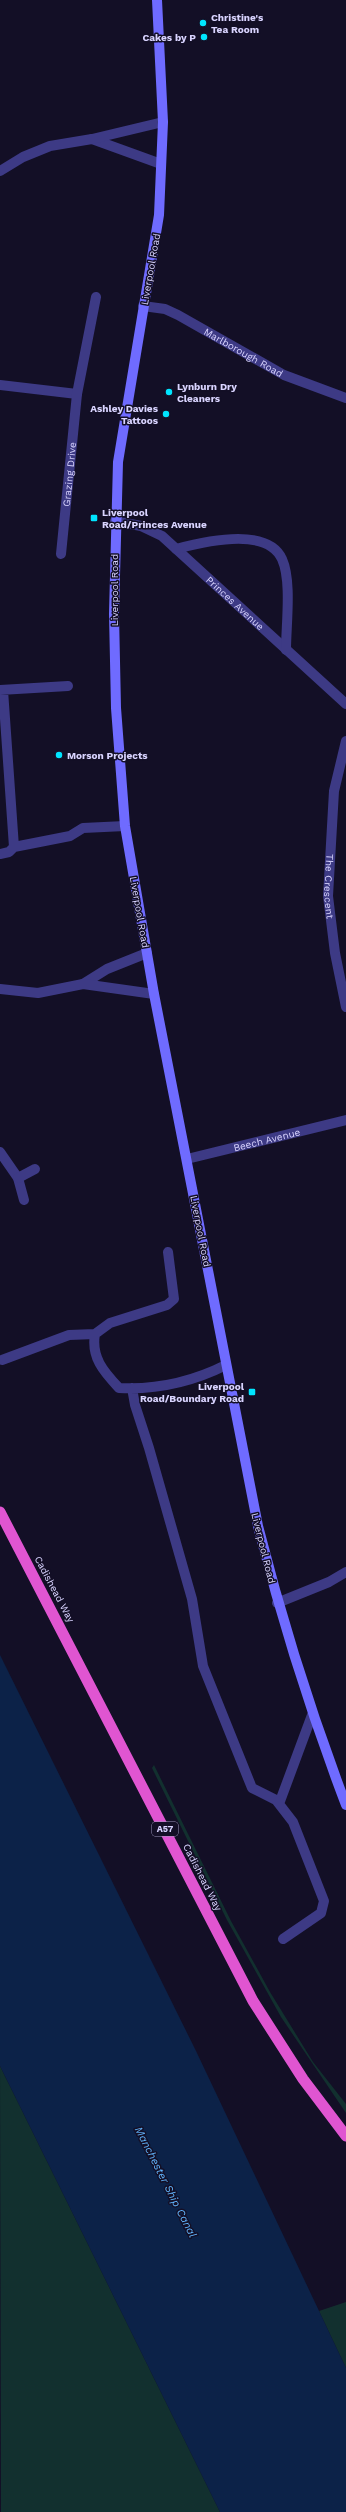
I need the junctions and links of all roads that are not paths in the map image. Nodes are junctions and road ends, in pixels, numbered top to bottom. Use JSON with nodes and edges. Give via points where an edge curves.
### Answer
{"nodes":[{"id":1,"x":157,"y":0,"type":"edge"},
{"id":2,"x":164,"y":122,"type":"junction"},
{"id":3,"x":92,"y":139,"type":"junction"},
{"id":4,"x":161,"y":164,"type":"junction"},
{"id":5,"x":0,"y":171,"type":"edge"},
{"id":6,"x":96,"y":297,"type":"dead end"},
{"id":7,"x":143,"y":306,"type":"junction"},
{"id":8,"x":0,"y":385,"type":"edge"},
{"id":9,"x":76,"y":394,"type":"junction"},
{"id":10,"x":346,"y":398,"type":"edge"},
{"id":11,"x":115,"y":521,"type":"junction"},
{"id":12,"x":176,"y":549,"type":"junction"},
{"id":13,"x":61,"y":554,"type":"dead end"},
{"id":14,"x":286,"y":650,"type":"junction"},
{"id":15,"x":68,"y":686,"type":"dead end"},
{"id":16,"x":1,"y":690,"type":"edge"},
{"id":17,"x":346,"y":704,"type":"edge"},
{"id":18,"x":346,"y":741,"type":"edge"},
{"id":19,"x":126,"y":826,"type":"junction"},
{"id":20,"x":14,"y":847,"type":"junction"},
{"id":21,"x":0,"y":854,"type":"edge"},
{"id":22,"x":147,"y":953,"type":"junction"},
{"id":23,"x":83,"y":984,"type":"junction"},
{"id":24,"x":0,"y":989,"type":"edge"},
{"id":25,"x":154,"y":994,"type":"junction"},
{"id":26,"x":346,"y":1007,"type":"edge"},
{"id":27,"x":346,"y":1120,"type":"edge"},
{"id":28,"x":0,"y":1152,"type":"edge"},
{"id":29,"x":187,"y":1159,"type":"junction"},
{"id":30,"x":35,"y":1169,"type":"dead end"},
{"id":31,"x":18,"y":1178,"type":"junction"},
{"id":32,"x":24,"y":1200,"type":"dead end"},
{"id":33,"x":168,"y":1252,"type":"dead end"},
{"id":34,"x":95,"y":1334,"type":"junction"},
{"id":35,"x":2,"y":1360,"type":"dead end"},
{"id":36,"x":226,"y":1365,"type":"junction"},
{"id":37,"x":132,"y":1388,"type":"junction"},
{"id":38,"x":0,"y":1512,"type":"edge"},
{"id":39,"x":346,"y":1572,"type":"edge"},
{"id":40,"x":277,"y":1602,"type":"junction"},
{"id":41,"x":312,"y":1715,"type":"junction"},
{"id":42,"x":279,"y":1804,"type":"junction"},
{"id":43,"x":346,"y":1805,"type":"edge"},
{"id":44,"x":283,"y":1939,"type":"dead end"},
{"id":45,"x":346,"y":2136,"type":"edge"}],
"edges":[{"from":1,"to":2,"type":"main road","name":"Liverpool Road"},
{"from":2,"to":3,"type":"street"},
{"from":2,"to":4,"type":"main road","name":"Liverpool Road"},
{"from":3,"to":4,"type":"street"},
{"from":3,"to":5,"type":"street","via":[[50,146]]},
{"from":4,"to":7,"type":"main road","name":"Liverpool Road","via":[[159,215]]},
{"from":6,"to":9,"type":"street","name":"Grazing Drive"},
{"from":7,"to":10,"type":"street","name":"Marlborough Road","via":[[165,309],[284,375]]},
{"from":7,"to":11,"type":"main road","name":"Liverpool Road","via":[[118,462]]},
{"from":8,"to":9,"type":"street"},
{"from":9,"to":13,"type":"street","name":"Grazing Drive"},
{"from":11,"to":12,"type":"street","name":"Princes Avenue","via":[[151,530]]},
{"from":11,"to":19,"type":"main road","name":"Liverpool Road","via":[[116,708]]},
{"from":12,"to":14,"type":"street","name":"Princes Avenue"},
{"from":12,"to":14,"type":"street","via":[[227,539],[253,540],[275,550],[282,558],[287,575]]},
{"from":14,"to":17,"type":"street","name":"Princes Avenue"},
{"from":15,"to":16,"type":"street"},
{"from":16,"to":20,"type":"street"},
{"from":18,"to":26,"type":"street","name":"The Crescent","via":[[334,791],[328,896],[335,953]]},
{"from":19,"to":20,"type":"street","via":[[83,828],[70,836]]},
{"from":19,"to":22,"type":"main road","name":"Liverpool Road"},
{"from":20,"to":21,"type":"street","via":[[10,852]]},
{"from":22,"to":23,"type":"street","via":[[107,969]]},
{"from":22,"to":25,"type":"main road","name":"Liverpool Road"},
{"from":23,"to":24,"type":"street","via":[[38,993]]},
{"from":23,"to":25,"type":"street"},
{"from":25,"to":29,"type":"main road","name":"Liverpool Road"},
{"from":27,"to":29,"type":"street","name":"Beech Avenue"},
{"from":28,"to":31,"type":"street"},
{"from":29,"to":36,"type":"main road","name":"Liverpool Road"},
{"from":30,"to":31,"type":"street"},
{"from":31,"to":32,"type":"street"},
{"from":33,"to":34,"type":"street","via":[[174,1298],[167,1305],[110,1323]]},
{"from":34,"to":35,"type":"street","via":[[69,1335]]},
{"from":34,"to":37,"type":"street","via":[[93,1346],[96,1360],[119,1388]]},
{"from":36,"to":37,"type":"street","via":[[200,1378],[177,1384]]},
{"from":36,"to":40,"type":"main road","name":"Liverpool Road","via":[[258,1526]]},
{"from":37,"to":42,"type":"street","via":[[192,1599],[203,1666],[252,1788]]},
{"from":38,"to":45,"type":"highway","name":"Cadishead Way","number":"A57","via":[[253,2001],[303,2079]]},
{"from":39,"to":40,"type":"street","via":[[329,1582]]},
{"from":40,"to":41,"type":"main road","name":"Liverpool Road"},
{"from":41,"to":42,"type":"street"},
{"from":41,"to":43,"type":"main road","name":"Liverpool Road"},
{"from":42,"to":44,"type":"street","via":[[293,1822],[324,1901],[321,1913]]}]}
